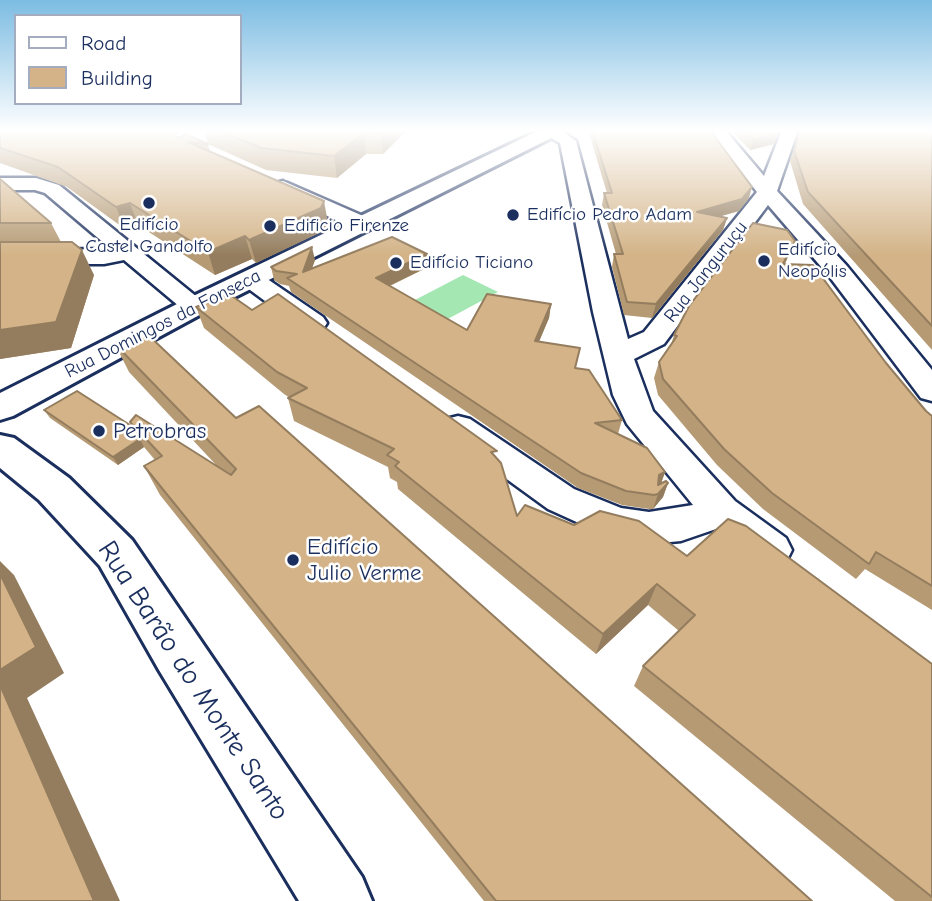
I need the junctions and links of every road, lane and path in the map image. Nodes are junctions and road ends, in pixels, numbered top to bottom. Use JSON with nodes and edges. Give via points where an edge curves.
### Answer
{"nodes":[{"id":1,"x":466,"y":172,"type":"edge"},
{"id":2,"x":574,"y":172,"type":"edge"},
{"id":3,"x":751,"y":172,"type":"edge"},
{"id":4,"x":774,"y":172,"type":"edge"},
{"id":5,"x":267,"y":180,"type":"edge"},
{"id":6,"x":0,"y":184,"type":"edge"},
{"id":7,"x":767,"y":192,"type":"junction"},
{"id":8,"x":362,"y":224,"type":"junction"},
{"id":9,"x":130,"y":252,"type":"junction"},
{"id":10,"x":0,"y":257,"type":"edge"},
{"id":11,"x":251,"y":278,"type":"junction"},
{"id":12,"x":195,"y":306,"type":"junction"},
{"id":13,"x":340,"y":342,"type":"edge"},
{"id":14,"x":618,"y":355,"type":"junction"},
{"id":15,"x":932,"y":391,"type":"edge"},
{"id":16,"x":428,"y":405,"type":"edge"},
{"id":17,"x":0,"y":408,"type":"edge"},
{"id":18,"x":0,"y":448,"type":"edge"},
{"id":19,"x":722,"y":512,"type":"junction"},
{"id":20,"x":794,"y":567,"type":"edge"},
{"id":21,"x":338,"y":901,"type":"edge"}],
"edges":[{"from":1,"to":8,"type":"street","name":"Rua Domingos da Fonseca"},
{"from":2,"to":14,"type":"street"},
{"from":3,"to":7,"type":"street"},
{"from":4,"to":7,"type":"street","name":"Rua Janguruçu"},
{"from":5,"to":8,"type":"street"},
{"from":6,"to":9,"type":"street","via":[[52,189]]},
{"from":7,"to":14,"type":"street","name":"Rua Janguruçu","via":[[654,338]]},
{"from":7,"to":15,"type":"street","via":[[838,271]]},
{"from":8,"to":11,"type":"street","name":"Rua Domingos da Fonseca"},
{"from":9,"to":10,"type":"street","via":[[104,257]]},
{"from":9,"to":12,"type":"street"},
{"from":11,"to":12,"type":"street","name":"Rua Domingos da Fonseca"},
{"from":11,"to":13,"type":"street"},
{"from":12,"to":17,"type":"street","name":"Rua Domingos da Fonseca"},
{"from":14,"to":19,"type":"street","via":[[639,416]]},
{"from":16,"to":19,"type":"street","via":[[561,499],[617,523],[649,528],[681,525]]},
{"from":18,"to":21,"type":"street","name":"Rua Barão do Monte Santo","via":[[54,489],[116,553]]},
{"from":19,"to":20,"type":"street"}]}
